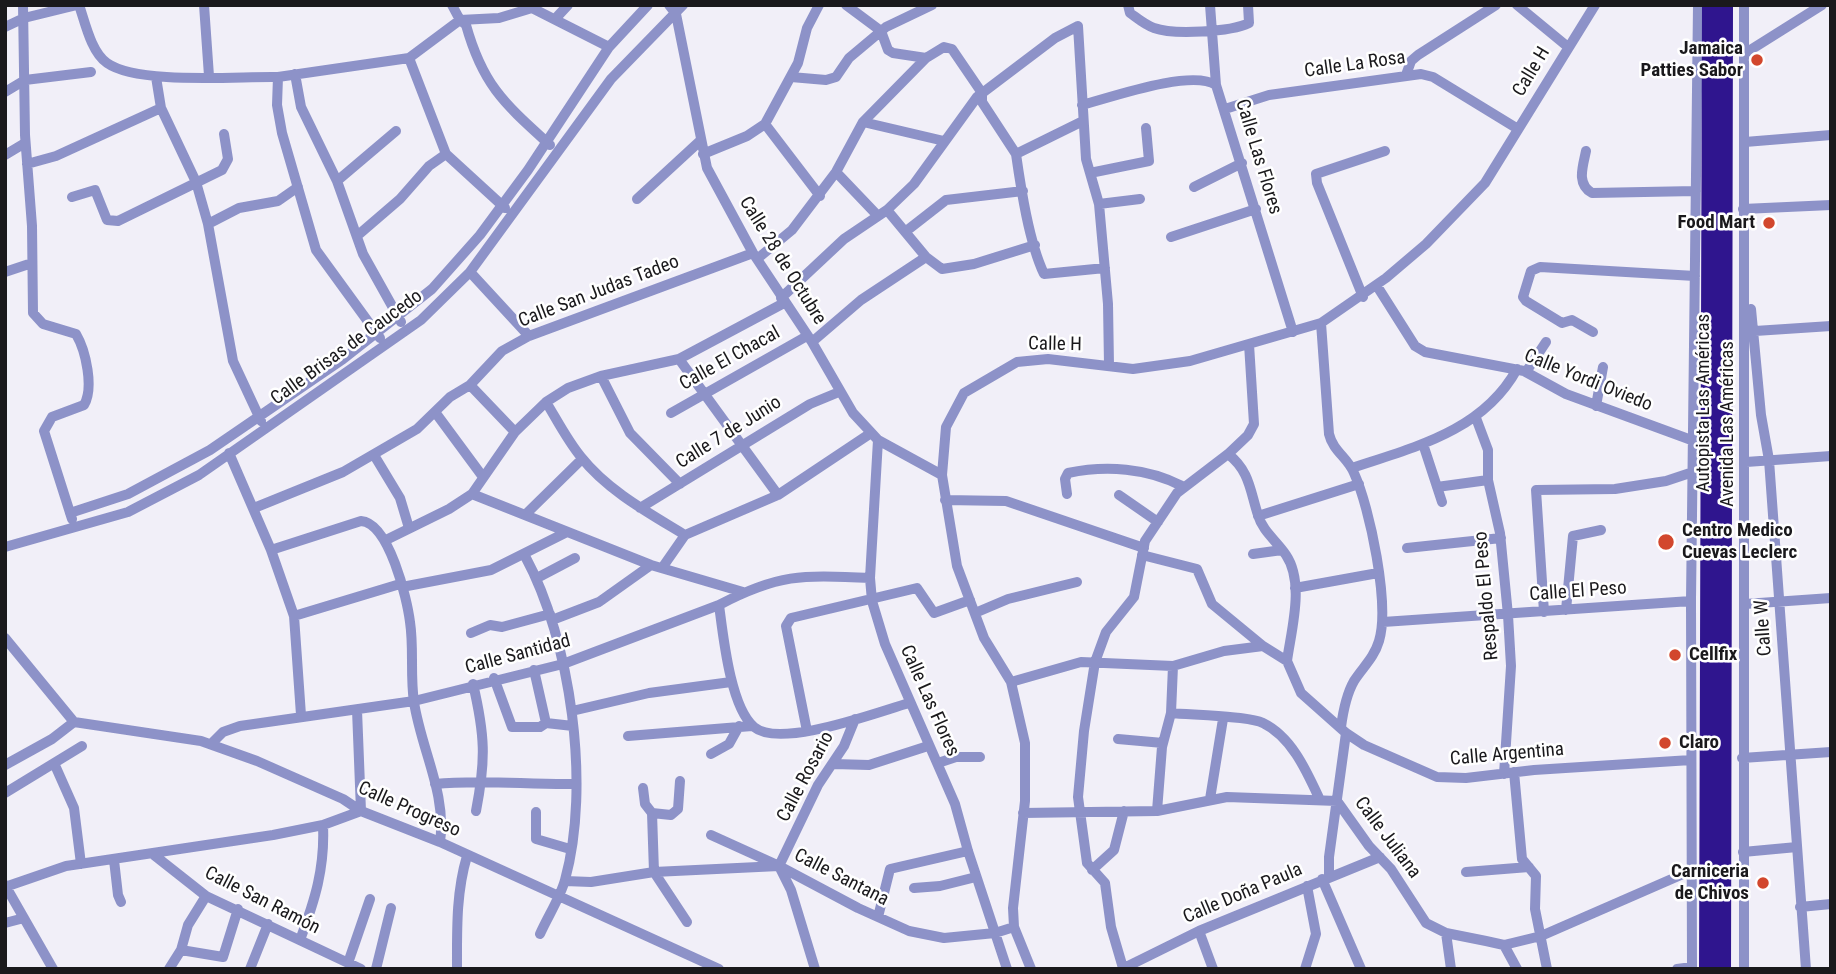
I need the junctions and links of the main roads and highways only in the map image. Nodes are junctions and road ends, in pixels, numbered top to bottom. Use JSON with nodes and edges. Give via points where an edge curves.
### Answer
{"nodes":[{"id":1,"x":1710,"y":5,"type":"edge"},
{"id":2,"x":1725,"y":5,"type":"edge"},
{"id":3,"x":1698,"y":968,"type":"edge"},
{"id":4,"x":1723,"y":969,"type":"edge"}],
"edges":[{"from":1,"to":3,"type":"highway","name":"Autopista Las Américas","via":[[1707,929]]},
{"from":2,"to":4,"type":"highway","name":"Autopista Las Américas"}]}
